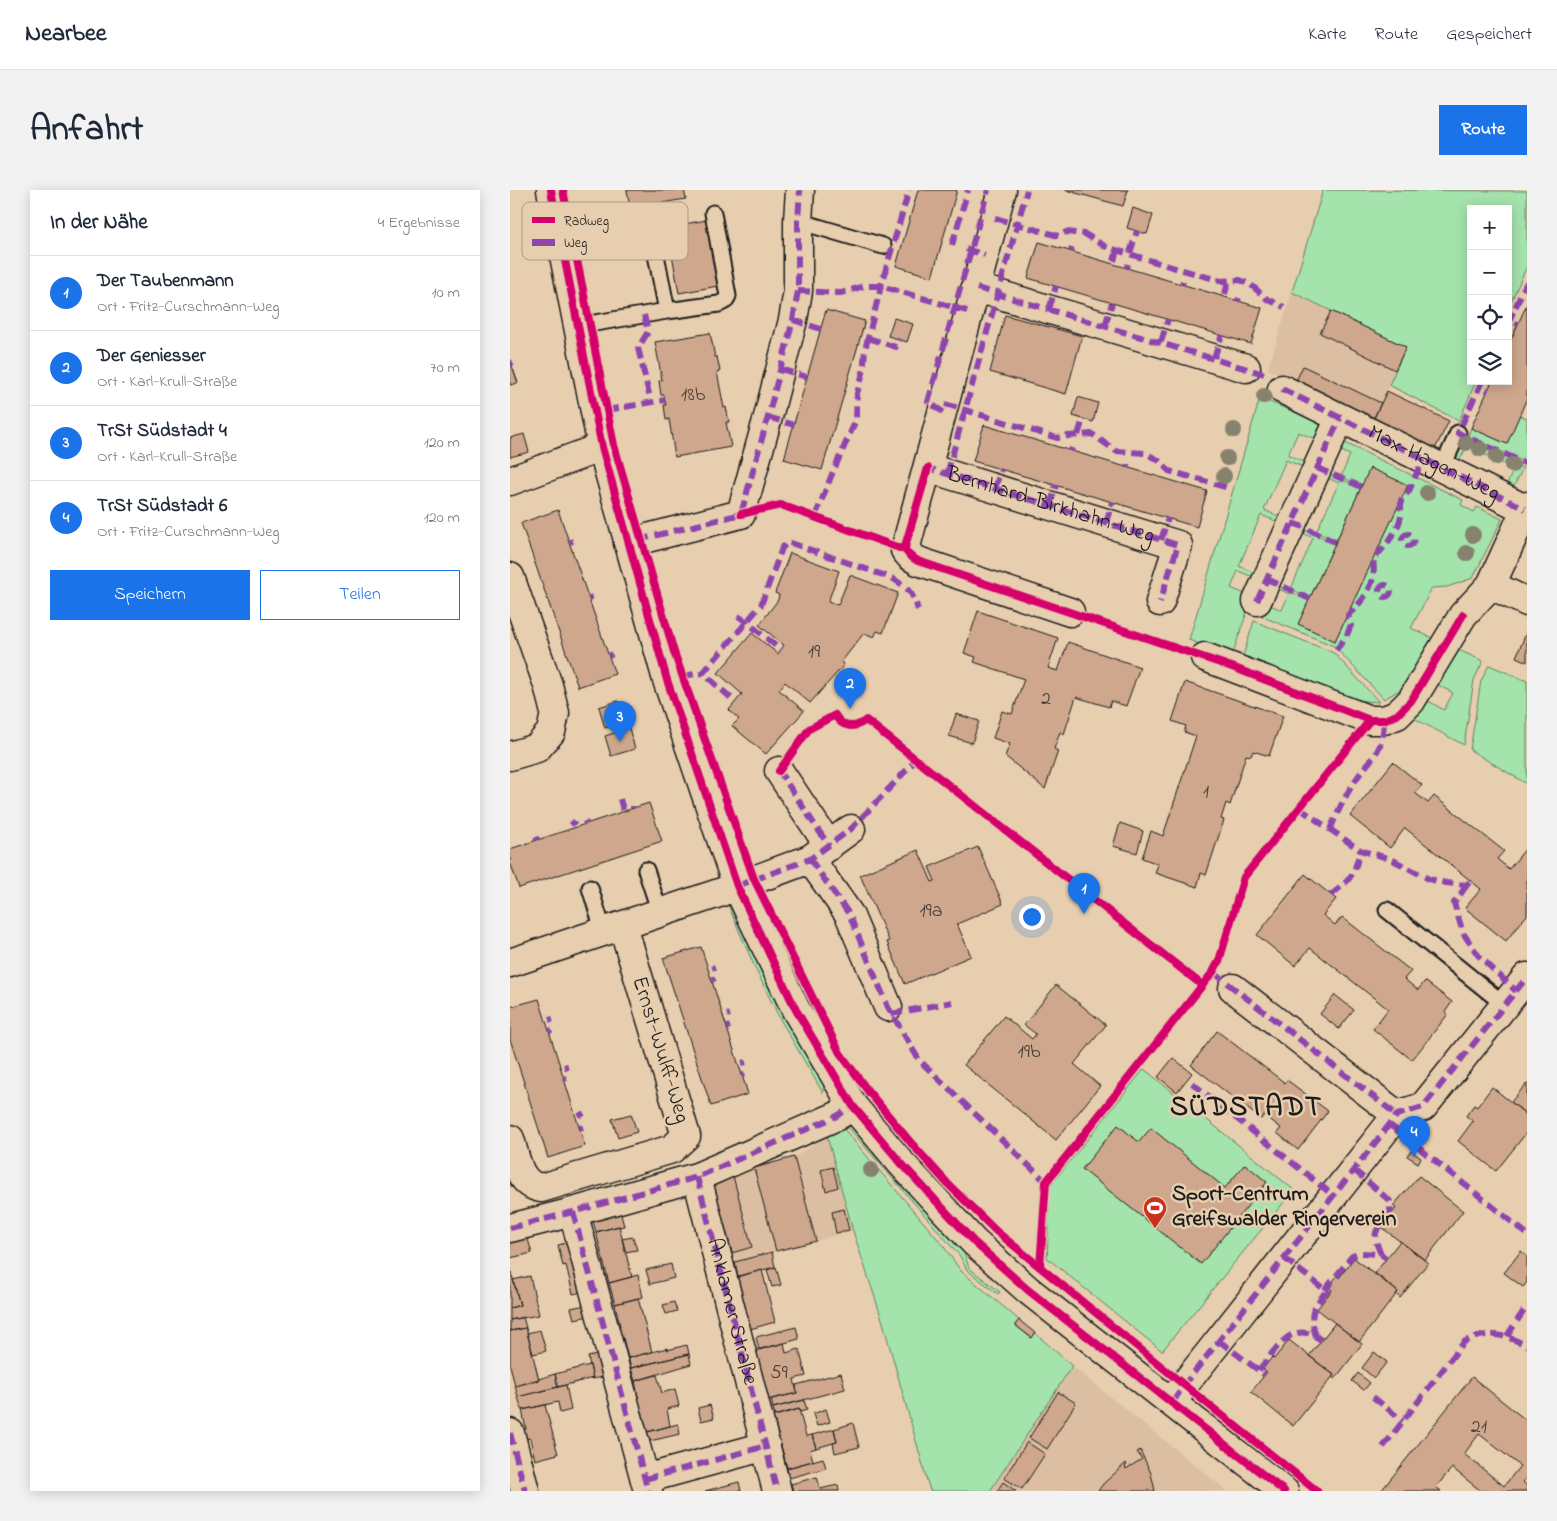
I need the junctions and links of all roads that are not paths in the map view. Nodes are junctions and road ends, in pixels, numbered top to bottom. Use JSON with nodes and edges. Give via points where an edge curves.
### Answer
{"nodes":[{"id":1,"x":800,"y":190,"type":"edge"},
{"id":2,"x":1002,"y":190,"type":"edge"},
{"id":3,"x":713,"y":213,"type":"dead end"},
{"id":4,"x":798,"y":221,"type":"junction"},
{"id":5,"x":883,"y":246,"type":"dead end"},
{"id":6,"x":564,"y":260,"type":"edge"},
{"id":7,"x":657,"y":260,"type":"edge"},
{"id":8,"x":977,"y":288,"type":"junction"},
{"id":9,"x":667,"y":311,"type":"junction"},
{"id":10,"x":577,"y":326,"type":"junction"},
{"id":11,"x":1246,"y":368,"type":"dead end"},
{"id":12,"x":1282,"y":389,"type":"dead end"},
{"id":13,"x":1340,"y":418,"type":"junction"},
{"id":14,"x":1458,"y":433,"type":"dead end"},
{"id":15,"x":602,"y":447,"type":"junction"},
{"id":16,"x":928,"y":468,"type":"junction"},
{"id":17,"x":1442,"y":468,"type":"junction"},
{"id":18,"x":510,"y":481,"type":"edge"},
{"id":19,"x":1526,"y":508,"type":"edge"},
{"id":20,"x":628,"y":542,"type":"junction"},
{"id":21,"x":510,"y":576,"type":"edge"},
{"id":22,"x":1491,"y":585,"type":"junction"},
{"id":23,"x":1256,"y":601,"type":"dead end"},
{"id":24,"x":1160,"y":602,"type":"dead end"},
{"id":25,"x":1527,"y":602,"type":"edge"},
{"id":26,"x":1070,"y":612,"type":"dead end"},
{"id":27,"x":1205,"y":657,"type":"dead end"},
{"id":28,"x":510,"y":756,"type":"edge"},
{"id":29,"x":779,"y":771,"type":"dead end"},
{"id":30,"x":851,"y":829,"type":"dead end"},
{"id":31,"x":819,"y":852,"type":"junction"},
{"id":32,"x":646,"y":870,"type":"dead end"},
{"id":33,"x":737,"y":886,"type":"junction"},
{"id":34,"x":590,"y":888,"type":"dead end"},
{"id":35,"x":1387,"y":910,"type":"dead end"},
{"id":36,"x":660,"y":913,"type":"junction"},
{"id":37,"x":613,"y":930,"type":"junction"},
{"id":38,"x":510,"y":963,"type":"edge"},
{"id":39,"x":1527,"y":977,"type":"edge"},
{"id":40,"x":1233,"y":988,"type":"dead end"},
{"id":41,"x":1505,"y":1005,"type":"junction"},
{"id":42,"x":888,"y":1007,"type":"dead end"},
{"id":43,"x":853,"y":1106,"type":"junction"},
{"id":44,"x":1397,"y":1115,"type":"junction"},
{"id":45,"x":510,"y":1139,"type":"edge"},
{"id":46,"x":696,"y":1177,"type":"junction"},
{"id":47,"x":573,"y":1212,"type":"junction"},
{"id":48,"x":510,"y":1228,"type":"edge"},
{"id":49,"x":1173,"y":1402,"type":"junction"},
{"id":50,"x":510,"y":1432,"type":"edge"},
{"id":51,"x":766,"y":1446,"type":"junction"},
{"id":52,"x":647,"y":1485,"type":"edge"},
{"id":53,"x":525,"y":1491,"type":"edge"},
{"id":54,"x":777,"y":1491,"type":"edge"},
{"id":55,"x":1284,"y":1491,"type":"edge"}],
"edges":[{"from":1,"to":4,"type":"street"},
{"from":2,"to":8,"type":"street","name":"Bernhard-Birkhahn-Weg"},
{"from":3,"to":9,"type":"lane","via":[[728,296],[719,304]]},
{"from":4,"to":5,"type":"lane"},
{"from":4,"to":20,"type":"street","via":[[798,291],[793,320],[741,514]]},
{"from":6,"to":10,"type":"street"},
{"from":7,"to":9,"type":"lane"},
{"from":8,"to":11,"type":"street"},
{"from":8,"to":16,"type":"street","name":"Bernhard-Birkhahn-Weg"},
{"from":9,"to":10,"type":"lane"},
{"from":10,"to":15,"type":"street"},
{"from":12,"to":13,"type":"street","name":"Max-Hagen-Weg"},
{"from":13,"to":17,"type":"street","name":"Max-Hagen-Weg"},
{"from":13,"to":23,"type":"street","name":"Max-Hagen-Weg"},
{"from":14,"to":17,"type":"lane"},
{"from":15,"to":18,"type":"street"},
{"from":15,"to":20,"type":"street"},
{"from":16,"to":24,"type":"street","name":"Bernhard-Birkhahn-Weg","via":[[1178,545]]},
{"from":16,"to":26,"type":"street","via":[[906,543],[910,556]]},
{"from":17,"to":19,"type":"street","name":"Max-Hagen-Weg"},
{"from":19,"to":22,"type":"street","name":"Max-Hagen-Weg"},
{"from":20,"to":33,"type":"street","via":[[667,680]]},
{"from":21,"to":28,"type":"street","via":[[555,713],[551,732],[537,748]]},
{"from":22,"to":25,"type":"street"},
{"from":22,"to":27,"type":"street","name":"Max-Hagen-Weg","via":[[1463,615],[1411,701],[1397,715],[1384,720],[1370,720]]},
{"from":29,"to":31,"type":"street"},
{"from":30,"to":31,"type":"street"},
{"from":31,"to":33,"type":"street"},
{"from":31,"to":42,"type":"street"},
{"from":32,"to":36,"type":"lane"},
{"from":33,"to":36,"type":"street"},
{"from":33,"to":43,"type":"street","via":[[796,1010]]},
{"from":34,"to":37,"type":"lane"},
{"from":35,"to":41,"type":"lane"},
{"from":36,"to":37,"type":"street"},
{"from":37,"to":38,"type":"street"},
{"from":37,"to":45,"type":"street","name":"Ernst-Wulff-Weg","via":[[686,1136],[672,1149],[541,1188],[526,1183]]},
{"from":39,"to":41,"type":"street"},
{"from":40,"to":44,"type":"street"},
{"from":41,"to":44,"type":"street","via":[[1423,1107]]},
{"from":43,"to":46,"type":"street","via":[[837,1116]]},
{"from":43,"to":49,"type":"street","via":[[974,1242],[1028,1290]]},
{"from":44,"to":49,"type":"street"},
{"from":46,"to":47,"type":"street"},
{"from":46,"to":51,"type":"street","name":"Anklamer Straße"},
{"from":47,"to":48,"type":"street"},
{"from":47,"to":52,"type":"street"},
{"from":49,"to":55,"type":"street"},
{"from":50,"to":53,"type":"street"},
{"from":51,"to":52,"type":"street"},
{"from":51,"to":54,"type":"street","name":"Anklamer Straße"}]}
